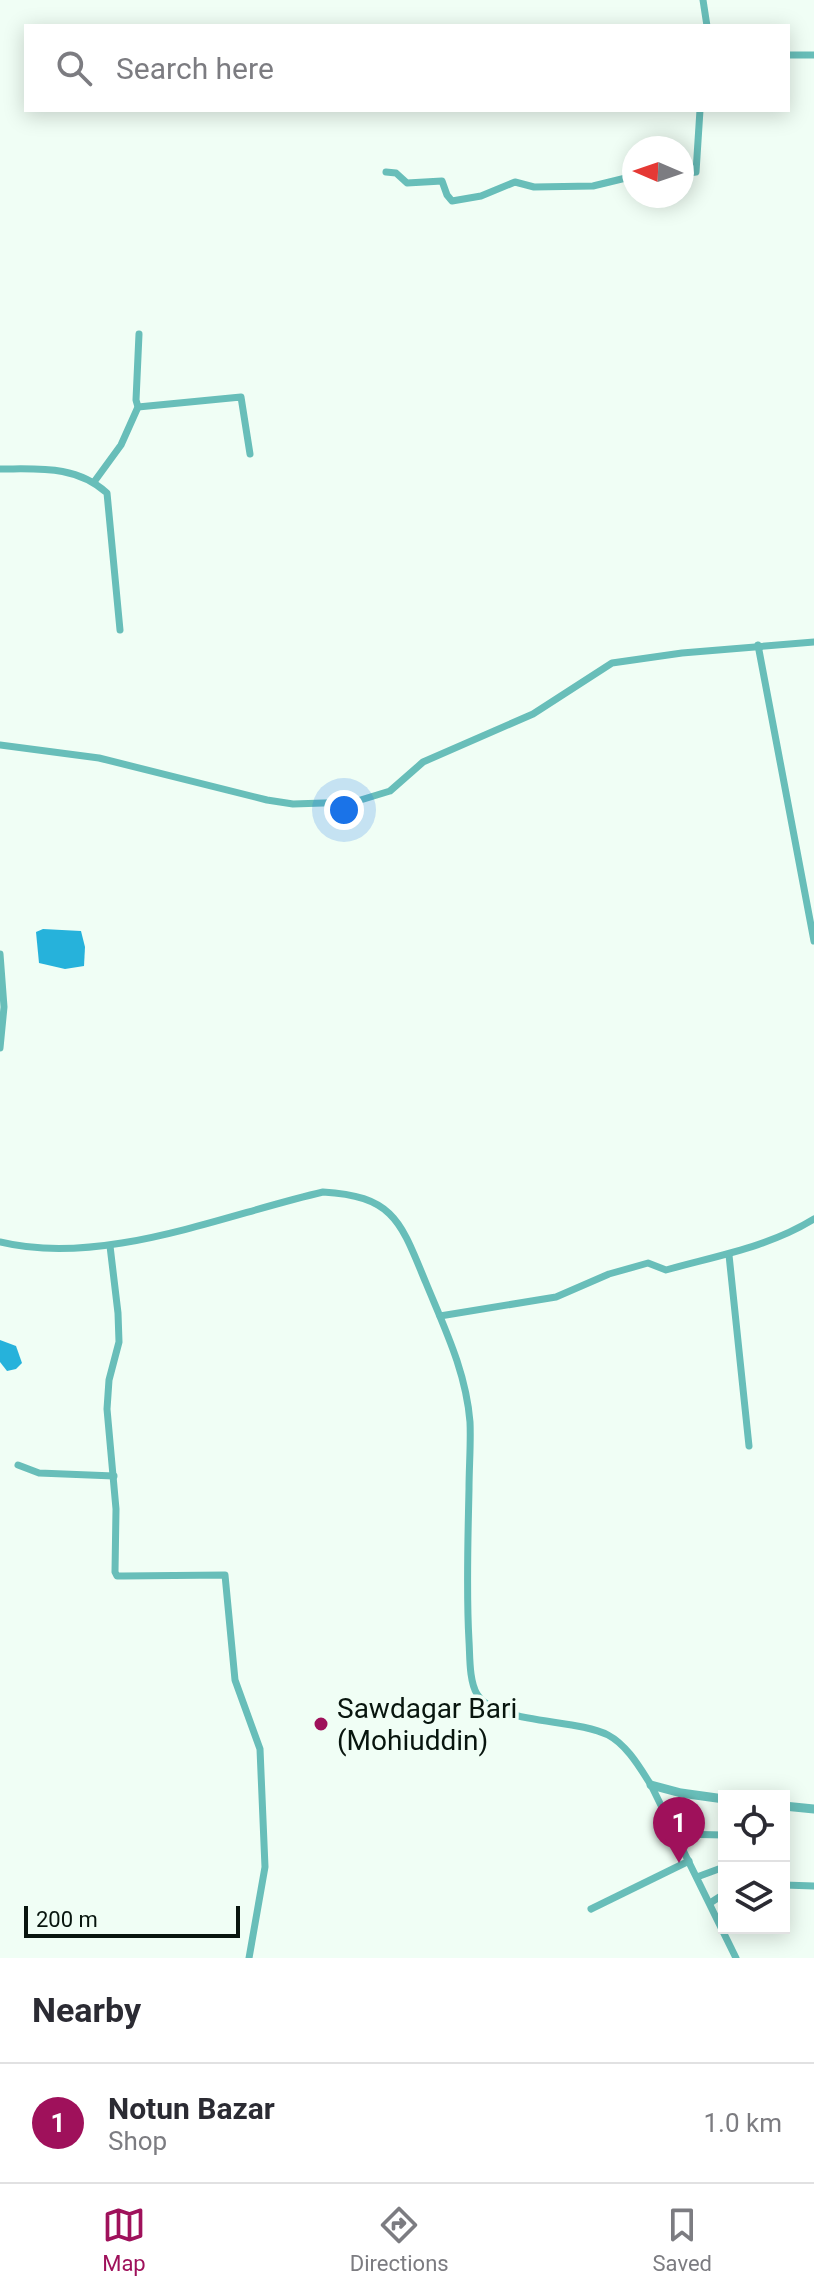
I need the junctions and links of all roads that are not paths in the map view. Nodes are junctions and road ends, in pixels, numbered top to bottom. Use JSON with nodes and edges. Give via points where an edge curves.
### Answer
{"nodes":[{"id":1,"x":703,"y":0,"type":"edge"},
{"id":2,"x":707,"y":24,"type":"edge"},
{"id":3,"x":790,"y":55,"type":"edge"},
{"id":4,"x":814,"y":55,"type":"edge"},
{"id":5,"x":700,"y":112,"type":"edge"},
{"id":6,"x":386,"y":172,"type":"dead end"},
{"id":7,"x":694,"y":172,"type":"edge"},
{"id":8,"x":622,"y":179,"type":"edge"},
{"id":9,"x":139,"y":334,"type":"dead end"},
{"id":10,"x":138,"y":407,"type":"junction"},
{"id":11,"x":250,"y":454,"type":"dead end"},
{"id":12,"x":0,"y":469,"type":"edge"},
{"id":13,"x":94,"y":482,"type":"junction"},
{"id":14,"x":120,"y":630,"type":"dead end"},
{"id":15,"x":814,"y":642,"type":"edge"},
{"id":16,"x":758,"y":645,"type":"junction"},
{"id":17,"x":0,"y":745,"type":"edge"},
{"id":18,"x":814,"y":941,"type":"edge"},
{"id":19,"x":0,"y":954,"type":"edge"},
{"id":20,"x":0,"y":1048,"type":"edge"},
{"id":21,"x":814,"y":1219,"type":"edge"},
{"id":22,"x":0,"y":1242,"type":"edge"},
{"id":23,"x":110,"y":1246,"type":"junction"},
{"id":24,"x":729,"y":1255,"type":"junction"},
{"id":25,"x":440,"y":1316,"type":"junction"},
{"id":26,"x":749,"y":1446,"type":"dead end"},
{"id":27,"x":18,"y":1465,"type":"dead end"},
{"id":28,"x":114,"y":1476,"type":"junction"},
{"id":29,"x":651,"y":1785,"type":"junction"},
{"id":30,"x":718,"y":1798,"type":"edge"},
{"id":31,"x":790,"y":1807,"type":"edge"},
{"id":32,"x":814,"y":1809,"type":"edge"},
{"id":33,"x":676,"y":1834,"type":"junction"},
{"id":34,"x":718,"y":1835,"type":"edge"},
{"id":35,"x":689,"y":1861,"type":"junction"},
{"id":36,"x":718,"y":1869,"type":"edge"},
{"id":37,"x":697,"y":1877,"type":"junction"},
{"id":38,"x":790,"y":1885,"type":"edge"},
{"id":39,"x":814,"y":1886,"type":"edge"},
{"id":40,"x":718,"y":1898,"type":"edge"},
{"id":41,"x":710,"y":1903,"type":"junction"},
{"id":42,"x":591,"y":1909,"type":"dead end"},
{"id":43,"x":249,"y":1958,"type":"edge"},
{"id":44,"x":736,"y":1958,"type":"edge"}],
"edges":[{"from":1,"to":2,"type":"street"},
{"from":3,"to":4,"type":"street"},
{"from":5,"to":7,"type":"street"},
{"from":6,"to":8,"type":"street","via":[[407,183],[442,181],[452,201],[515,182],[534,187],[593,186]]},
{"from":9,"to":10,"type":"street"},
{"from":10,"to":11,"type":"street","via":[[241,397]]},
{"from":10,"to":13,"type":"street","via":[[121,445]]},
{"from":12,"to":13,"type":"street","via":[[56,469]]},
{"from":13,"to":14,"type":"street","via":[[107,493]]},
{"from":15,"to":16,"type":"street"},
{"from":16,"to":17,"type":"street","via":[[607,664],[533,714],[423,762],[390,791],[354,802],[267,800],[99,758]]},
{"from":16,"to":18,"type":"street"},
{"from":19,"to":20,"type":"street"},
{"from":21,"to":24,"type":"street"},
{"from":22,"to":23,"type":"street","via":[[45,1248]]},
{"from":23,"to":25,"type":"street","via":[[323,1192],[352,1194],[392,1214],[406,1234]]},
{"from":23,"to":28,"type":"street","via":[[119,1327],[107,1409]]},
{"from":24,"to":25,"type":"street","via":[[666,1270],[653,1263],[633,1266],[556,1297]]},
{"from":24,"to":26,"type":"street"},
{"from":25,"to":29,"type":"street","via":[[461,1366],[470,1424],[466,1597],[475,1692],[486,1706],[607,1734]]},
{"from":27,"to":28,"type":"street","via":[[39,1473]]},
{"from":28,"to":43,"type":"street","via":[[117,1576],[225,1575],[235,1680],[260,1749],[265,1867]]},
{"from":29,"to":30,"type":"street"},
{"from":29,"to":33,"type":"street"},
{"from":31,"to":32,"type":"street"},
{"from":33,"to":34,"type":"street"},
{"from":33,"to":35,"type":"street"},
{"from":35,"to":37,"type":"street"},
{"from":35,"to":42,"type":"street"},
{"from":36,"to":37,"type":"street"},
{"from":37,"to":41,"type":"street"},
{"from":38,"to":39,"type":"street"},
{"from":40,"to":41,"type":"street"},
{"from":41,"to":44,"type":"street"}]}
